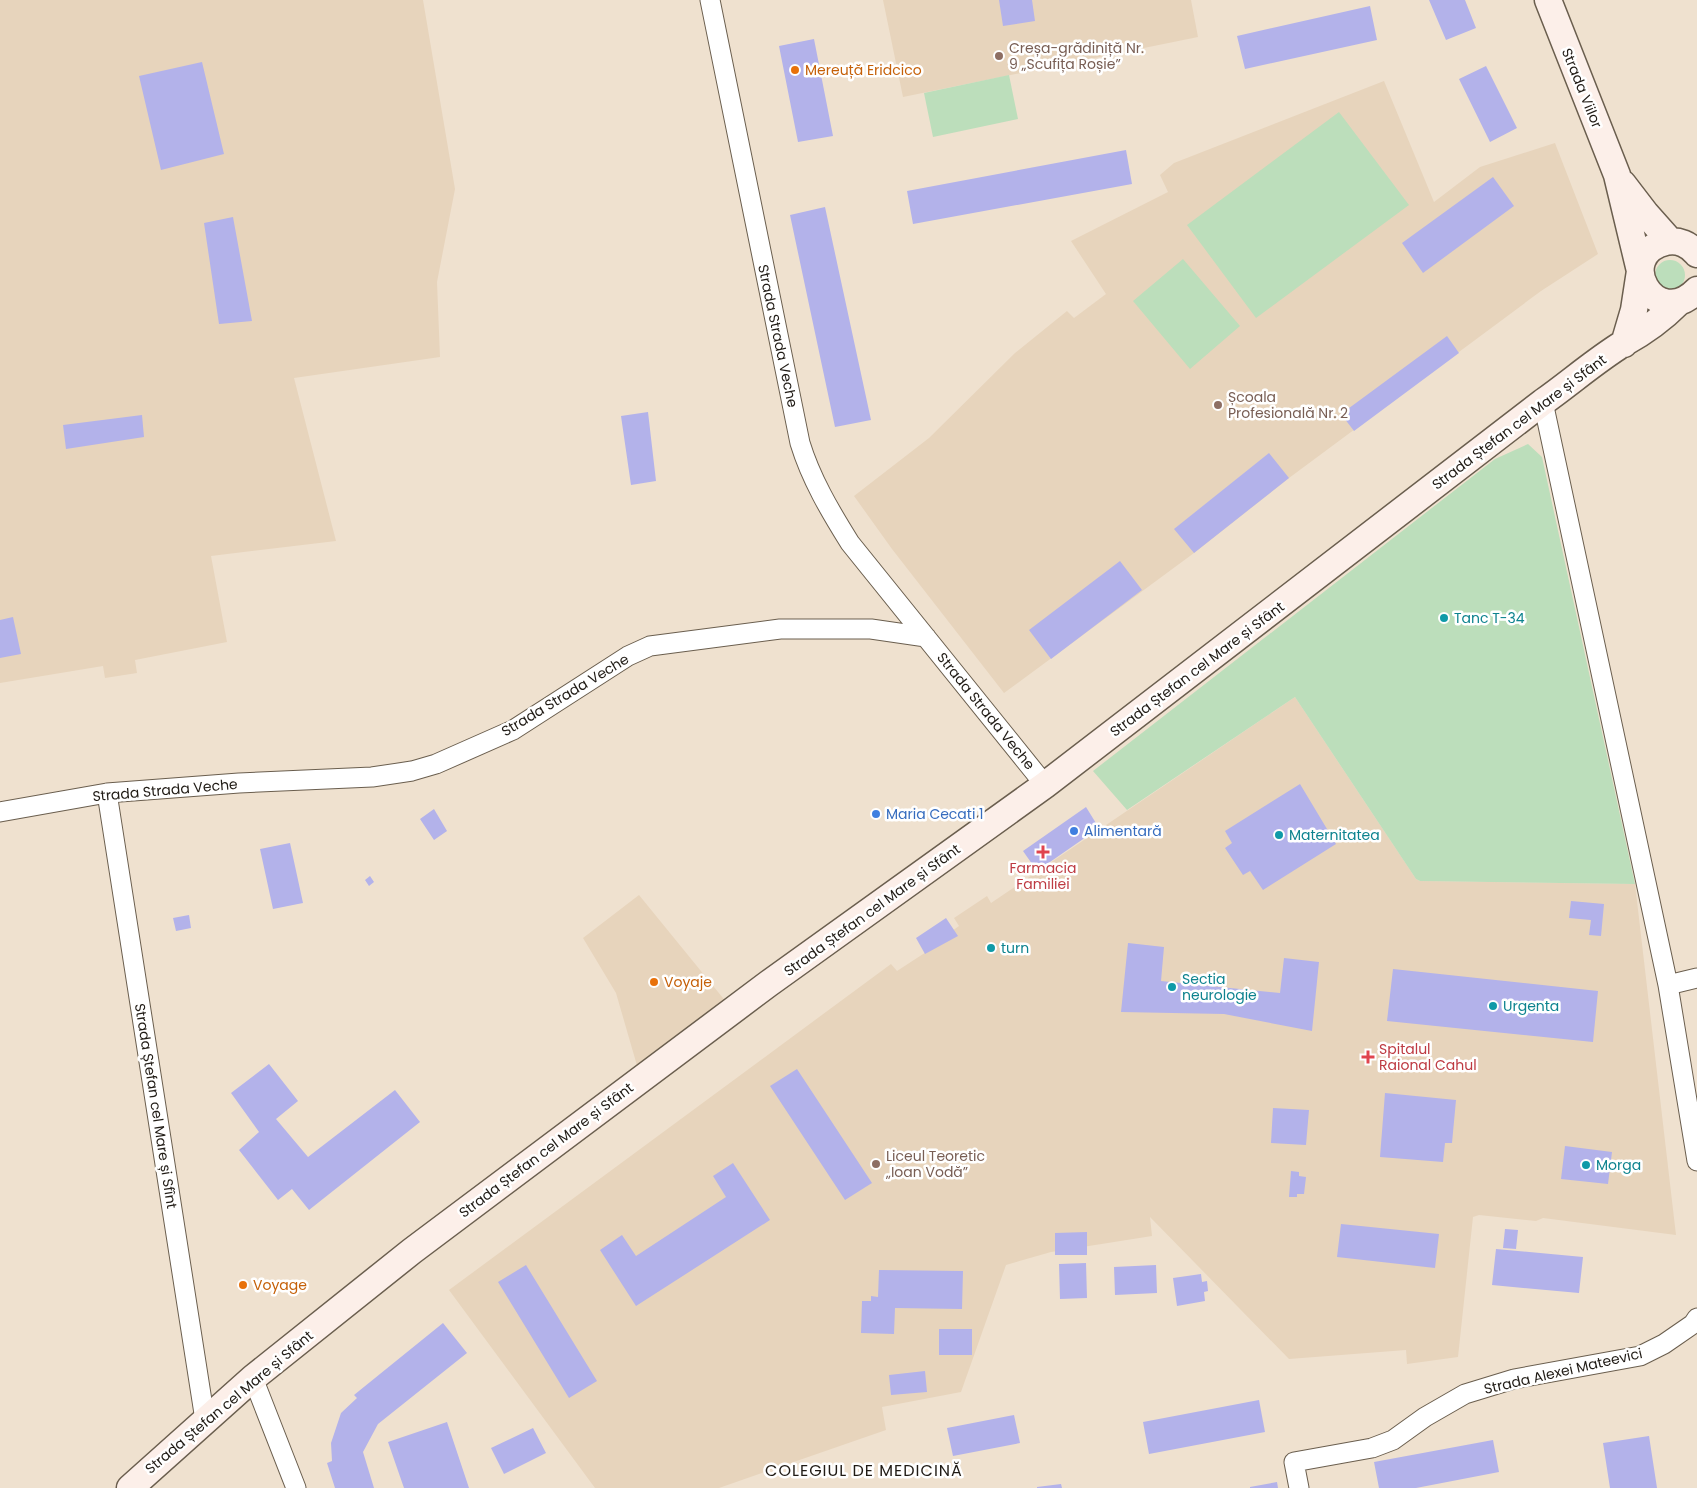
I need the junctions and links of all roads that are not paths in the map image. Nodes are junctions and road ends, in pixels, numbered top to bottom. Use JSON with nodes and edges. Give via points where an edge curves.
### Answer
{"nodes":[{"id":1,"x":710,"y":0,"type":"edge"},
{"id":2,"x":1548,"y":0,"type":"edge"},
{"id":3,"x":1617,"y":175,"type":"junction"},
{"id":4,"x":1689,"y":248,"type":"edge"},
{"id":5,"x":1640,"y":271,"type":"junction"},
{"id":6,"x":1688,"y":296,"type":"edge"},
{"id":7,"x":1624,"y":344,"type":"junction"},
{"id":8,"x":1543,"y":402,"type":"junction"},
{"id":9,"x":926,"y":637,"type":"junction"},
{"id":10,"x":1045,"y":785,"type":"junction"},
{"id":11,"x":107,"y":793,"type":"junction"},
{"id":12,"x":0,"y":812,"type":"edge"},
{"id":13,"x":1697,"y":978,"type":"edge"},
{"id":14,"x":1668,"y":985,"type":"junction"},
{"id":15,"x":1697,"y":1161,"type":"edge"},
{"id":16,"x":1697,"y":1318,"type":"edge"},
{"id":17,"x":254,"y":1378,"type":"junction"},
{"id":18,"x":205,"y":1420,"type":"junction"},
{"id":19,"x":130,"y":1488,"type":"edge"},
{"id":20,"x":296,"y":1488,"type":"edge"},
{"id":21,"x":1299,"y":1488,"type":"edge"}],
"edges":[{"from":1,"to":9,"type":"street","name":"Strada Strada Veche","via":[[807,465],[850,543]]},
{"from":2,"to":3,"type":"main road","name":"Strada Viilor"},
{"from":3,"to":4,"type":"main road","via":[[1646,214]]},
{"from":3,"to":5,"type":"main road"},
{"from":4,"to":5,"type":"main road","via":[[1659,244],[1650,250]]},
{"from":5,"to":6,"type":"main road","via":[[1642,282],[1656,300],[1667,303]]},
{"from":5,"to":7,"type":"main road"},
{"from":6,"to":7,"type":"main road","name":"Strada Ștefan cel Mare și Sfânt","via":[[1658,323]]},
{"from":7,"to":8,"type":"main road","name":"Strada Ștefan cel Mare și Sfânt"},
{"from":8,"to":10,"type":"main road","name":"Strada Ștefan cel Mare și Sfânt"},
{"from":8,"to":14,"type":"street"},
{"from":9,"to":10,"type":"street","name":"Strada Strada Veche"},
{"from":9,"to":11,"type":"street","name":"Strada Strada Veche","via":[[871,629],[780,629],[650,646],[628,656],[513,730],[412,772],[372,778],[239,783]]},
{"from":10,"to":17,"type":"main road","name":"Strada Ștefan cel Mare și Sfânt","via":[[791,967],[412,1251]]},
{"from":11,"to":12,"type":"street","name":"Strada Strada Veche"},
{"from":11,"to":18,"type":"street","name":"Strada Ștefan cel Mare și Sfînt"},
{"from":13,"to":14,"type":"street"},
{"from":14,"to":15,"type":"street"},
{"from":16,"to":21,"type":"street","name":"Strada Alexei Mateevici","via":[[1664,1344],[1640,1356],[1514,1379],[1465,1394],[1379,1446],[1294,1462]]},
{"from":17,"to":18,"type":"main road","name":"Strada Ștefan cel Mare și Sfânt"},
{"from":17,"to":20,"type":"street"},
{"from":18,"to":19,"type":"main road","name":"Strada Ștefan cel Mare și Sfânt"}]}
